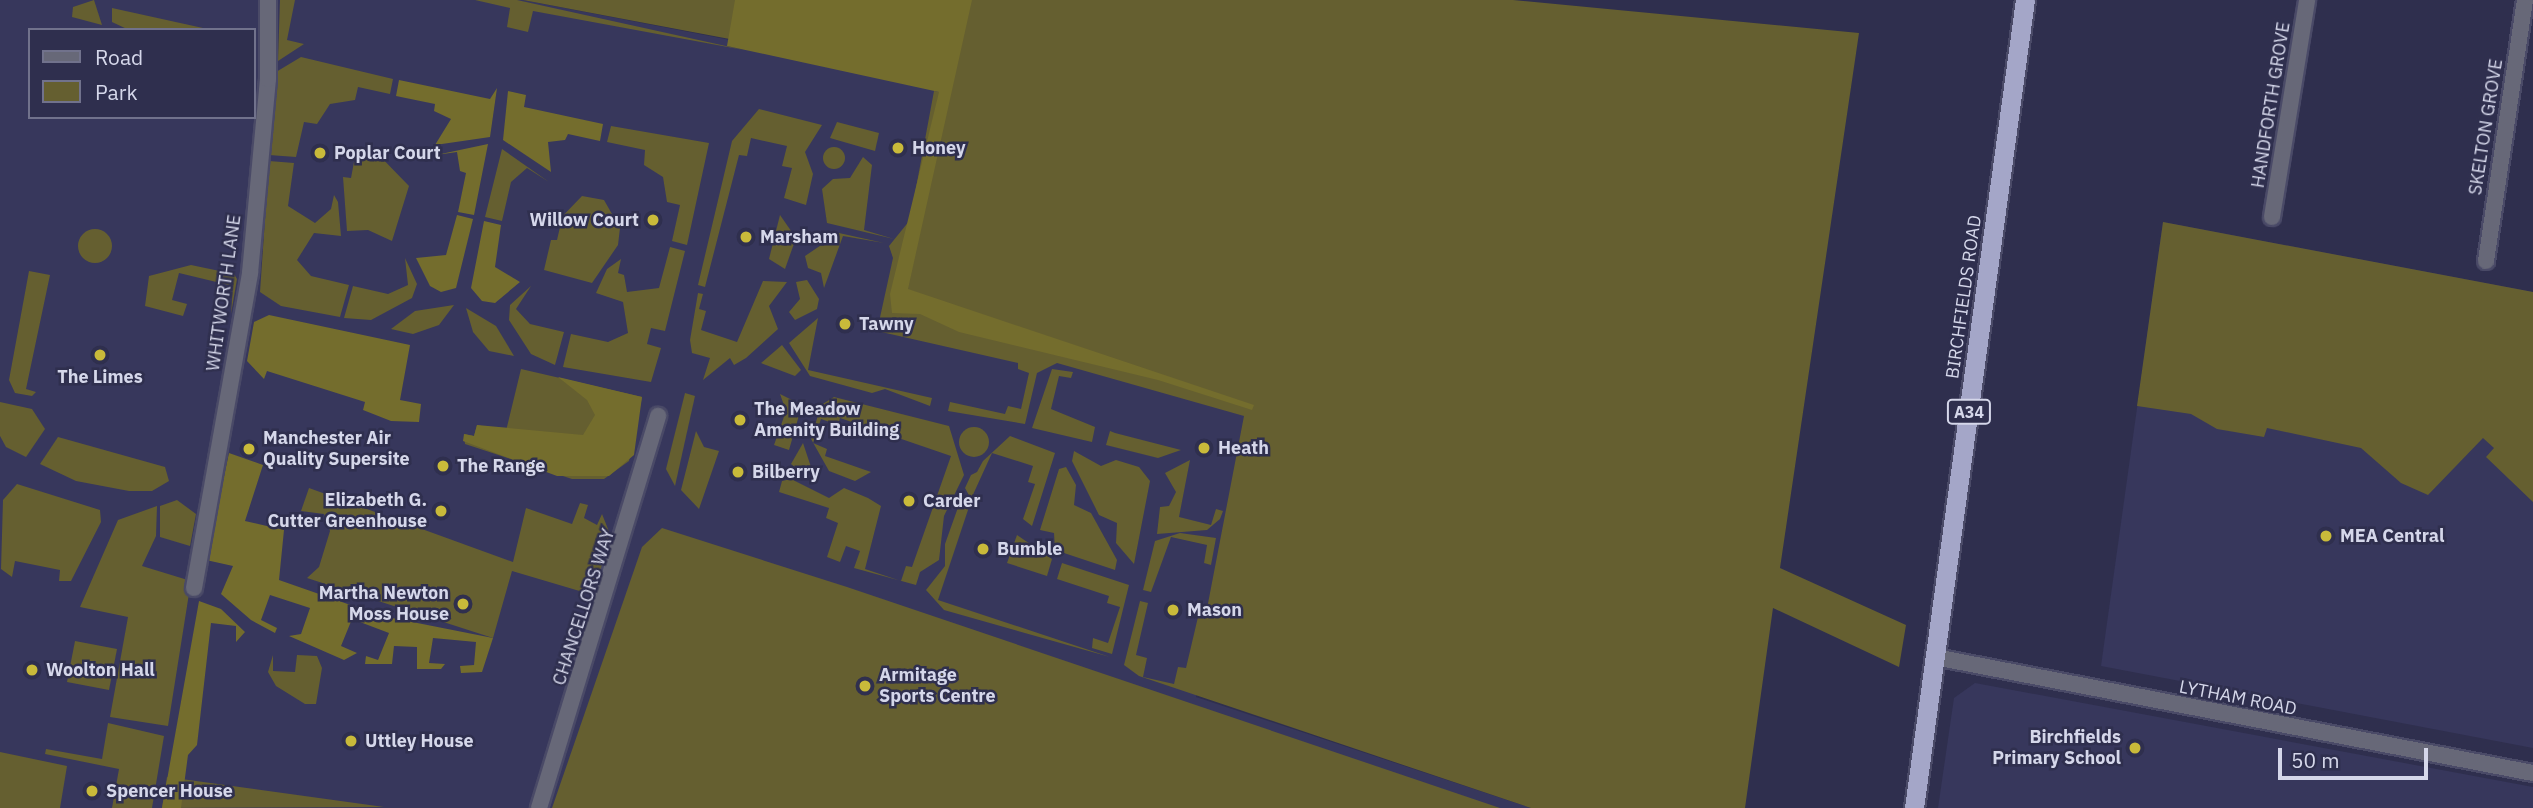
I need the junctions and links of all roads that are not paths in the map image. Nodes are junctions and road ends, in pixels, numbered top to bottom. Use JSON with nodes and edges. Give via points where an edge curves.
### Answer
{"nodes":[{"id":1,"x":268,"y":0,"type":"edge"},
{"id":2,"x":2025,"y":0,"type":"edge"},
{"id":3,"x":2307,"y":0,"type":"edge"},
{"id":4,"x":2525,"y":0,"type":"edge"},
{"id":5,"x":2272,"y":217,"type":"dead end"},
{"id":6,"x":2486,"y":261,"type":"dead end"},
{"id":7,"x":659,"y":416,"type":"dead end"},
{"id":8,"x":194,"y":588,"type":"dead end"},
{"id":9,"x":1935,"y":657,"type":"junction"},
{"id":10,"x":2533,"y":773,"type":"edge"},
{"id":11,"x":539,"y":808,"type":"edge"},
{"id":12,"x":1914,"y":808,"type":"edge"}],
"edges":[{"from":1,"to":8,"type":"street","name":"WHITWORTH LANE","via":[[268,79],[250,273]]},
{"from":2,"to":9,"type":"highway","name":"BIRCHFIELDS ROAD","number":"A34"},
{"from":3,"to":5,"type":"street","name":"HANDFORTH GROVE"},
{"from":4,"to":6,"type":"street","name":"SKELTON GROVE"},
{"from":7,"to":11,"type":"street","name":"CHANCELLORS WAY"},
{"from":9,"to":10,"type":"street","name":"LYTHAM ROAD"},
{"from":9,"to":12,"type":"highway","name":"BIRCHFIELDS ROAD","number":"A34"}]}
